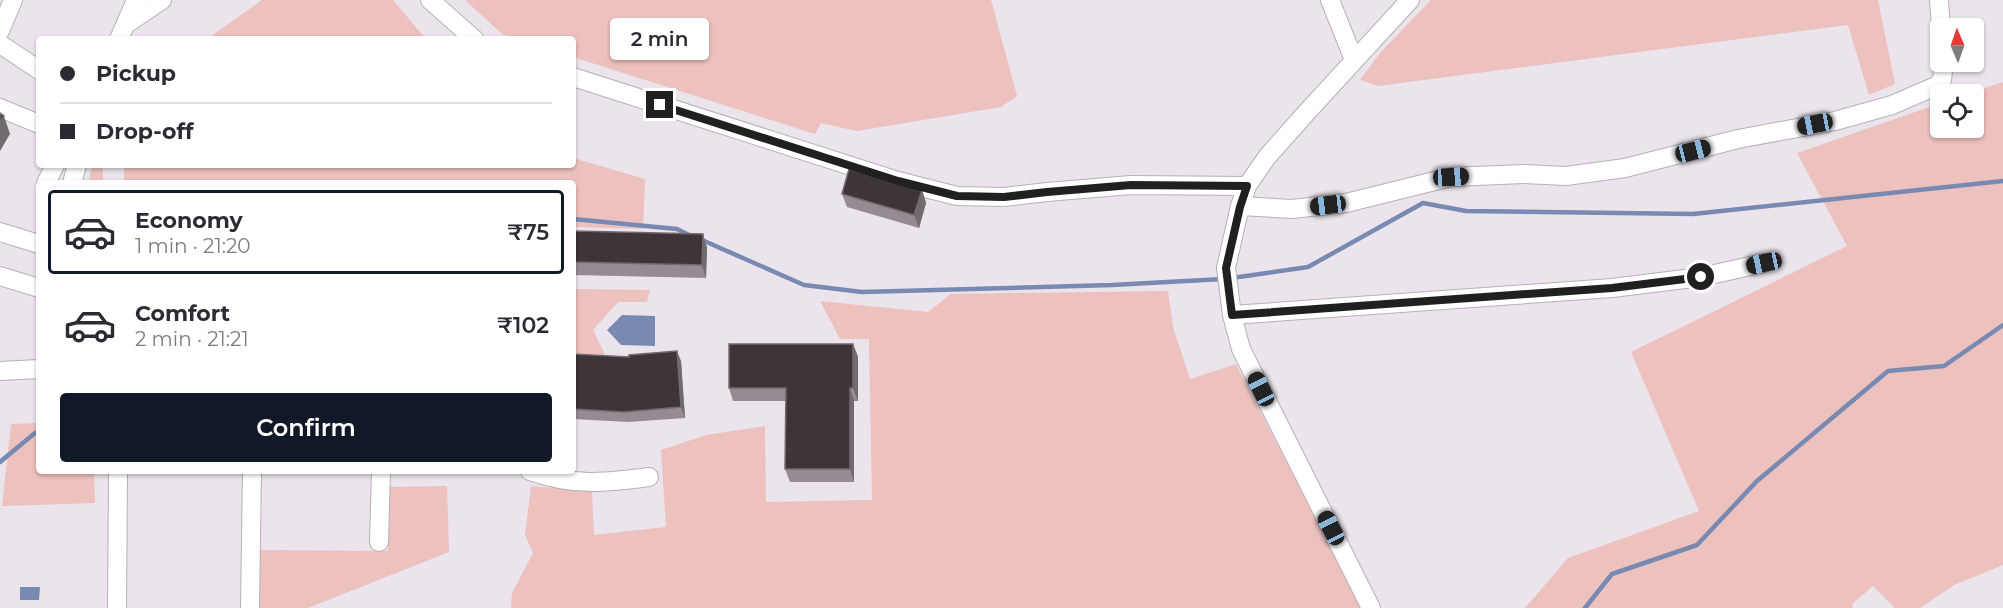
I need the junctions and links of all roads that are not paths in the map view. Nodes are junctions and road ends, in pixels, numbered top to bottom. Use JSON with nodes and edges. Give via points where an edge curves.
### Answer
{"nodes":[{"id":1,"x":13,"y":0,"type":"edge"},
{"id":2,"x":136,"y":0,"type":"edge"},
{"id":3,"x":162,"y":0,"type":"edge"},
{"id":4,"x":430,"y":0,"type":"edge"},
{"id":5,"x":1330,"y":0,"type":"edge"},
{"id":6,"x":1410,"y":0,"type":"edge"},
{"id":7,"x":1939,"y":0,"type":"edge"},
{"id":8,"x":1940,"y":18,"type":"edge"},
{"id":9,"x":0,"y":31,"type":"edge"},
{"id":10,"x":122,"y":32,"type":"edge"},
{"id":11,"x":471,"y":36,"type":"edge"},
{"id":12,"x":0,"y":44,"type":"edge"},
{"id":13,"x":1354,"y":60,"type":"junction"},
{"id":14,"x":36,"y":68,"type":"edge"},
{"id":15,"x":1943,"y":72,"type":"edge"},
{"id":16,"x":576,"y":77,"type":"edge"},
{"id":17,"x":0,"y":108,"type":"edge"},
{"id":18,"x":36,"y":123,"type":"edge"},
{"id":19,"x":1247,"y":186,"type":"junction"},
{"id":20,"x":1240,"y":207,"type":"junction"},
{"id":21,"x":0,"y":232,"type":"edge"},
{"id":22,"x":36,"y":243,"type":"edge"},
{"id":23,"x":1764,"y":263,"type":"dead end"},
{"id":24,"x":0,"y":276,"type":"edge"},
{"id":25,"x":36,"y":287,"type":"edge"},
{"id":26,"x":1232,"y":315,"type":"junction"},
{"id":27,"x":36,"y":369,"type":"edge"},
{"id":28,"x":0,"y":371,"type":"edge"},
{"id":29,"x":118,"y":474,"type":"edge"},
{"id":30,"x":252,"y":474,"type":"edge"},
{"id":31,"x":381,"y":474,"type":"edge"},
{"id":32,"x":539,"y":474,"type":"edge"},
{"id":33,"x":649,"y":477,"type":"dead end"},
{"id":34,"x":379,"y":542,"type":"dead end"},
{"id":35,"x":117,"y":608,"type":"edge"},
{"id":36,"x":250,"y":608,"type":"edge"},
{"id":37,"x":1371,"y":608,"type":"edge"}],
"edges":[{"from":1,"to":9,"type":"street"},
{"from":2,"to":10,"type":"street"},
{"from":3,"to":10,"type":"street"},
{"from":4,"to":11,"type":"street"},
{"from":5,"to":13,"type":"street"},
{"from":6,"to":13,"type":"street"},
{"from":7,"to":8,"type":"street"},
{"from":12,"to":14,"type":"street"},
{"from":13,"to":19,"type":"street","via":[[1267,157]]},
{"from":15,"to":20,"type":"street","via":[[1936,86],[1892,105],[1625,168],[1566,176],[1451,177],[1335,204],[1292,210]]},
{"from":16,"to":19,"type":"street","via":[[898,181],[957,196],[1004,197],[1131,185]]},
{"from":17,"to":18,"type":"street"},
{"from":19,"to":20,"type":"street"},
{"from":20,"to":26,"type":"street","via":[[1226,268]]},
{"from":21,"to":22,"type":"street"},
{"from":23,"to":26,"type":"street","via":[[1701,277],[1612,288]]},
{"from":24,"to":25,"type":"street"},
{"from":26,"to":37,"type":"street","via":[[1241,349]]},
{"from":27,"to":28,"type":"street"},
{"from":29,"to":35,"type":"street"},
{"from":30,"to":36,"type":"street"},
{"from":31,"to":34,"type":"street"},
{"from":32,"to":33,"type":"street","via":[[588,483]]}]}
